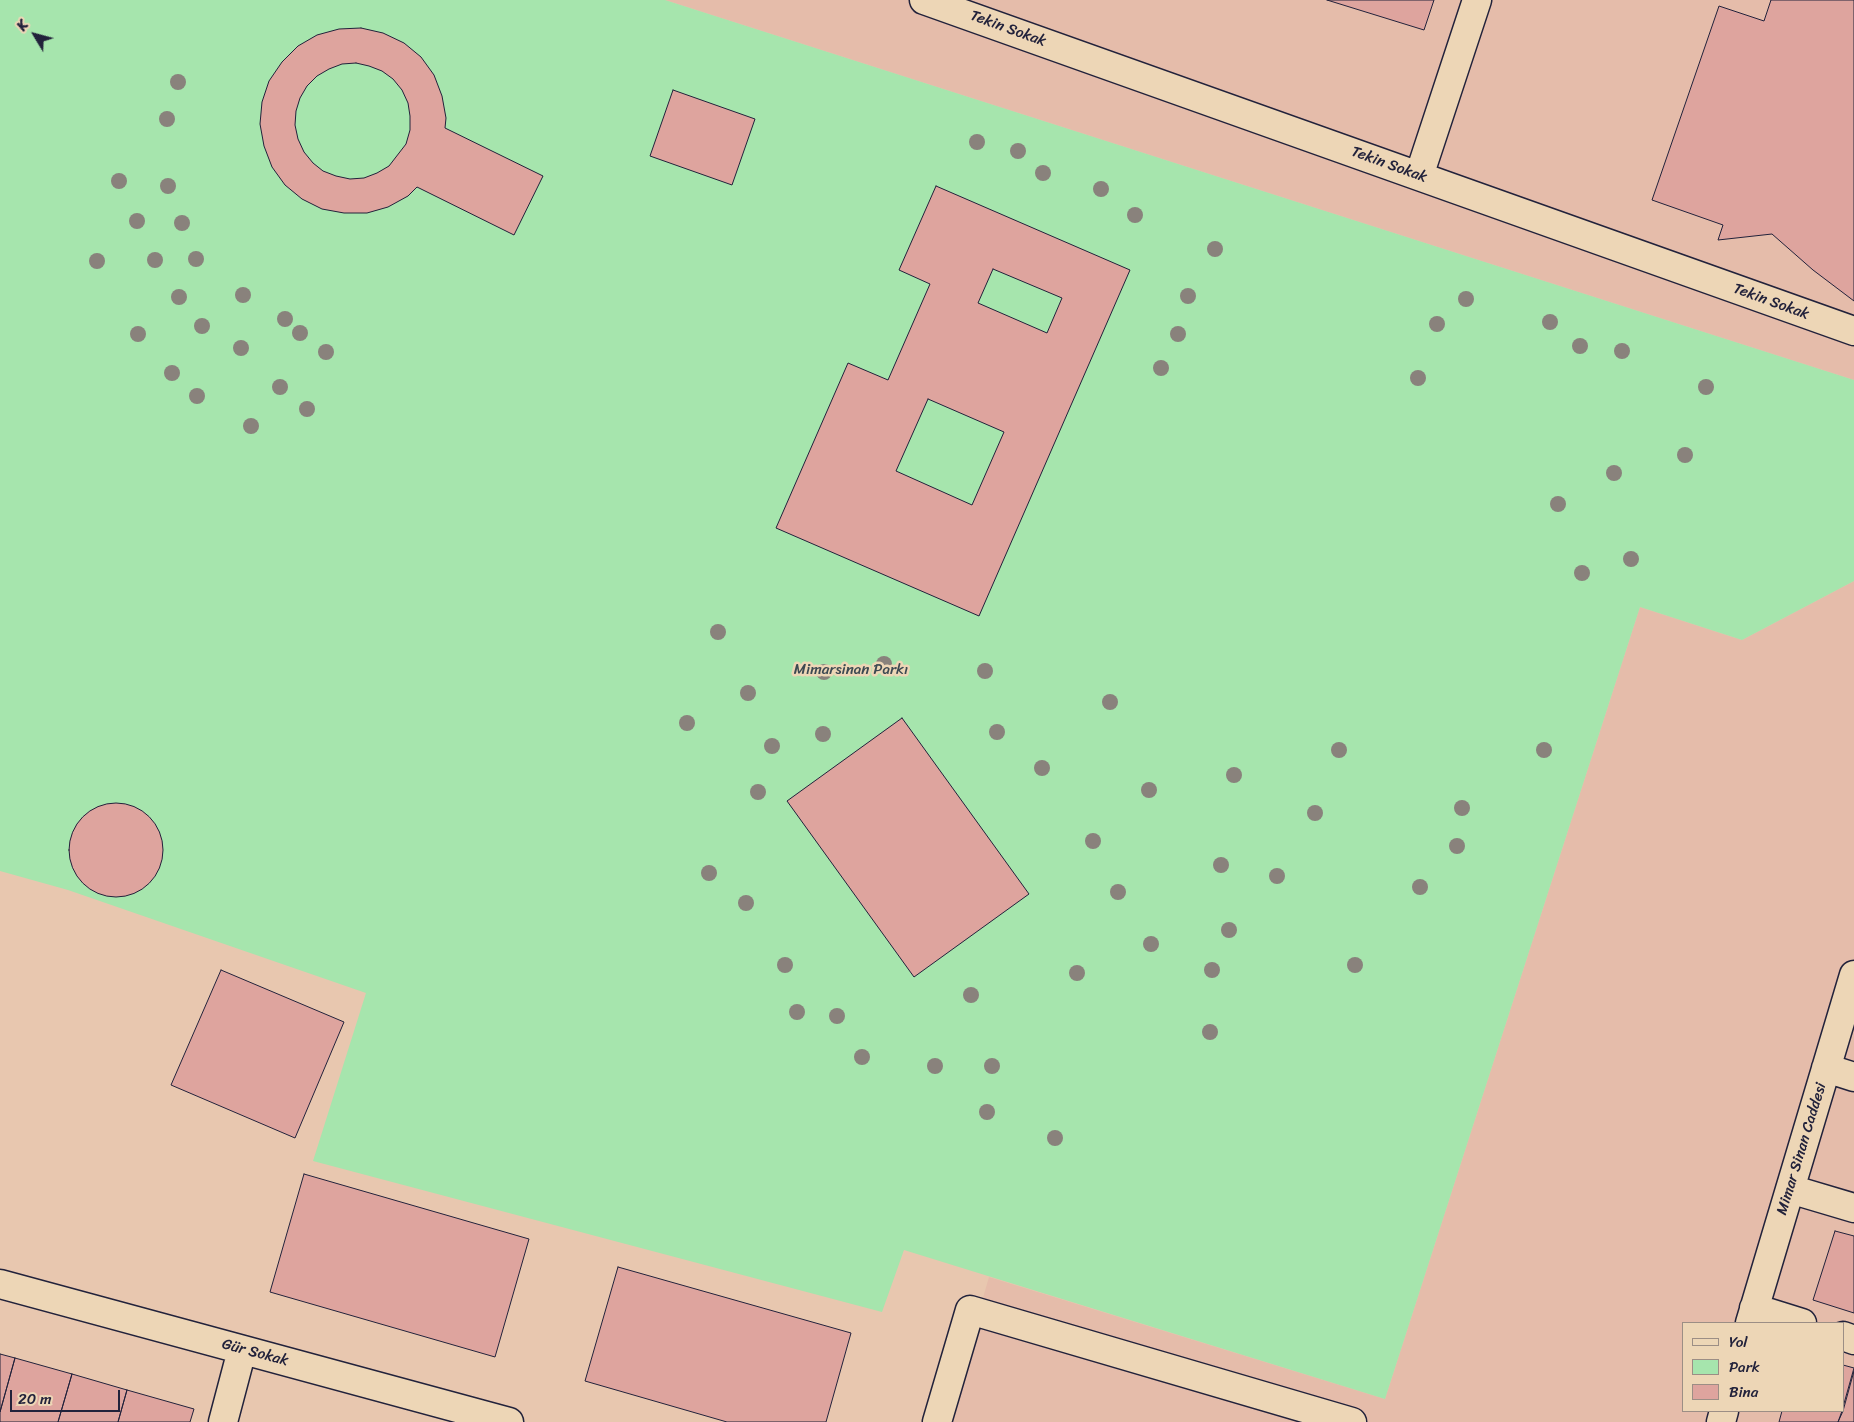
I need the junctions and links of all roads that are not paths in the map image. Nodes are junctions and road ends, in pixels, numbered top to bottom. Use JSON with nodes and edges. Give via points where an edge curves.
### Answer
{"nodes":[{"id":1,"x":924,"y":0,"type":"edge"},
{"id":2,"x":1477,"y":0,"type":"edge"},
{"id":3,"x":953,"y":5,"type":"edge"},
{"id":4,"x":1419,"y":176,"type":"junction"},
{"id":5,"x":1854,"y":331,"type":"edge"},
{"id":6,"x":1854,"y":975,"type":"edge"},
{"id":7,"x":1826,"y":1068,"type":"junction"},
{"id":8,"x":1854,"y":1077,"type":"edge"},
{"id":9,"x":1790,"y":1189,"type":"junction"},
{"id":10,"x":1854,"y":1208,"type":"edge"},
{"id":11,"x":0,"y":1284,"type":"edge"},
{"id":12,"x":1752,"y":1316,"type":"edge"},
{"id":13,"x":1795,"y":1322,"type":"edge"},
{"id":14,"x":242,"y":1350,"type":"junction"},
{"id":15,"x":223,"y":1422,"type":"edge"},
{"id":16,"x":509,"y":1422,"type":"edge"},
{"id":17,"x":937,"y":1422,"type":"edge"},
{"id":18,"x":1352,"y":1422,"type":"edge"}],
"edges":[{"from":1,"to":3,"type":"street","name":"Tekin Sokak"},
{"from":2,"to":4,"type":"street"},
{"from":3,"to":4,"type":"street","name":"Tekin Sokak"},
{"from":4,"to":5,"type":"street","name":"Tekin Sokak"},
{"from":6,"to":7,"type":"street","name":"Mimar Sinan Caddesi"},
{"from":7,"to":8,"type":"street"},
{"from":7,"to":9,"type":"street","name":"Mimar Sinan Caddesi"},
{"from":9,"to":10,"type":"street"},
{"from":9,"to":12,"type":"street","name":"Mimar Sinan Caddesi"},
{"from":11,"to":14,"type":"street","name":"Gür Sokak"},
{"from":12,"to":13,"type":"street"},
{"from":14,"to":15,"type":"street"},
{"from":14,"to":16,"type":"street","name":"Gür Sokak"},
{"from":17,"to":18,"type":"street","via":[[970,1310]]}]}
